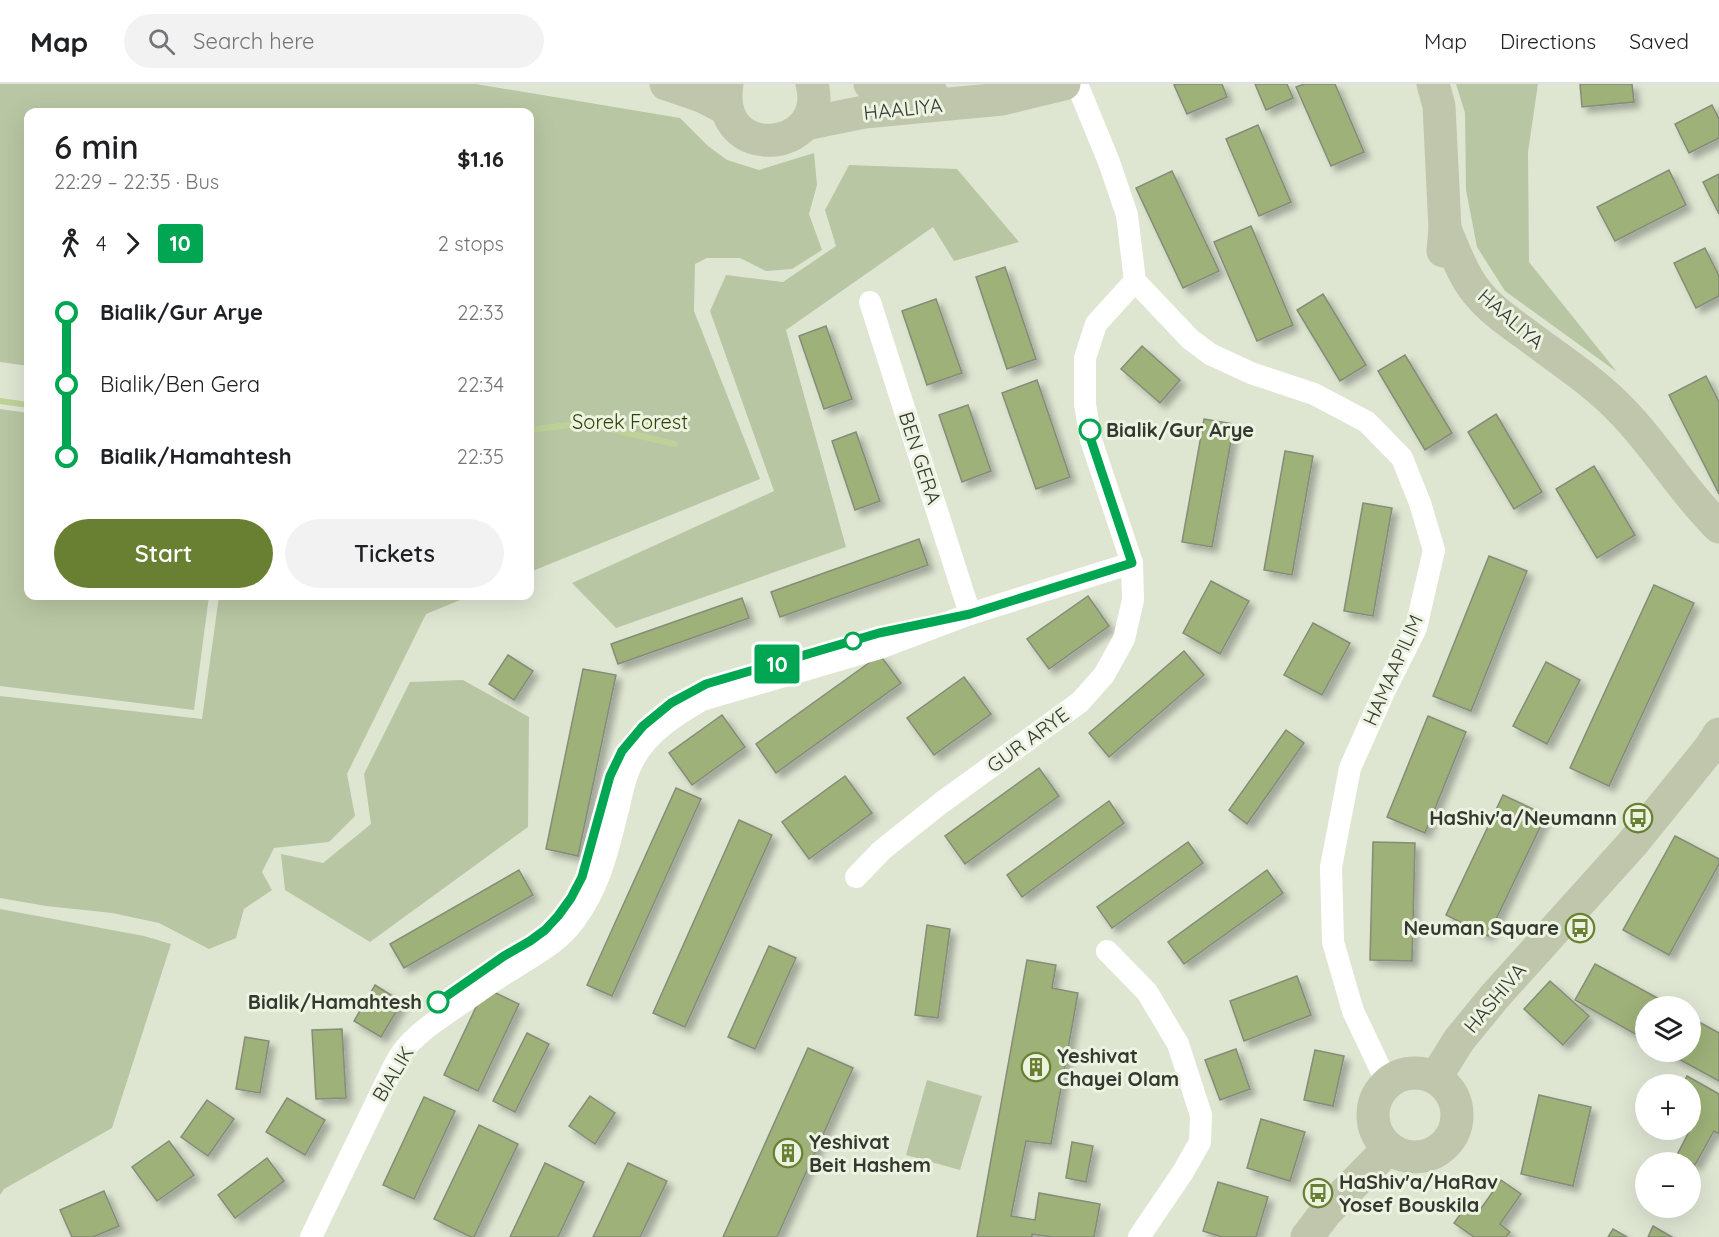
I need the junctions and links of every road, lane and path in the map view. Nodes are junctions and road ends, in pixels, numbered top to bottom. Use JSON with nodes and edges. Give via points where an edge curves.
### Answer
{"nodes":[{"id":1,"x":666,"y":84,"type":"edge"},
{"id":2,"x":812,"y":84,"type":"edge"},
{"id":3,"x":870,"y":84,"type":"edge"},
{"id":4,"x":1064,"y":84,"type":"edge"},
{"id":5,"x":1077,"y":84,"type":"edge"},
{"id":6,"x":1433,"y":84,"type":"edge"},
{"id":7,"x":727,"y":96,"type":"edge"},
{"id":8,"x":1002,"y":99,"type":"junction"},
{"id":9,"x":805,"y":124,"type":"junction"},
{"id":10,"x":1135,"y":281,"type":"junction"},
{"id":11,"x":870,"y":302,"type":"dead end"},
{"id":12,"x":1649,"y":441,"type":"junction"},
{"id":13,"x":1719,"y":527,"type":"edge"},
{"id":14,"x":1719,"y":545,"type":"edge"},
{"id":15,"x":1132,"y":563,"type":"junction"},
{"id":16,"x":970,"y":614,"type":"junction"},
{"id":17,"x":1719,"y":734,"type":"edge"},
{"id":18,"x":1719,"y":764,"type":"edge"},
{"id":19,"x":1632,"y":844,"type":"junction"},
{"id":20,"x":856,"y":877,"type":"dead end"},
{"id":21,"x":1107,"y":951,"type":"dead end"},
{"id":22,"x":1436,"y":1077,"type":"junction"},
{"id":23,"x":1387,"y":1083,"type":"junction"},
{"id":24,"x":1389,"y":1148,"type":"junction"},
{"id":25,"x":311,"y":1237,"type":"edge"},
{"id":26,"x":1139,"y":1237,"type":"edge"},
{"id":27,"x":1307,"y":1237,"type":"edge"}],
"edges":[{"from":1,"to":7,"type":"main road","via":[[704,97]]},
{"from":2,"to":9,"type":"main road","via":[[812,112]]},
{"from":3,"to":8,"type":"main road","name":"HAALIYA"},
{"from":4,"to":8,"type":"main road","name":"HAALIYA"},
{"from":5,"to":10,"type":"street","via":[[1127,215]]},
{"from":6,"to":12,"type":"main road","name":"HAALIYA","via":[[1439,106],[1443,253],[1459,300],[1480,323],[1520,350],[1571,368],[1622,411]]},
{"from":7,"to":9,"type":"main road","via":[[733,121],[754,139],[782,140]]},
{"from":8,"to":9,"type":"main road","name":"HAALIYA","via":[[864,112]]},
{"from":10,"to":15,"type":"street","via":[[1096,324],[1085,357],[1085,404],[1091,440]]},
{"from":10,"to":23,"type":"street","name":"HAMAAPILIM","via":[[1190,339],[1210,354],[1251,373],[1314,394],[1367,422],[1402,458],[1420,503],[1434,550],[1416,628],[1350,768],[1331,867],[1333,942],[1353,1011]]},
{"from":11,"to":16,"type":"street","name":"BEN GERA"},
{"from":12,"to":13,"type":"main road","name":"HAALIYA"},
{"from":12,"to":14,"type":"main road","name":"HAALIYA","via":[[1682,504]]},
{"from":15,"to":16,"type":"street","name":"BIALIK"},
{"from":15,"to":20,"type":"street","name":"GUR ARYE","via":[[1133,600],[1124,639],[1104,675],[1080,702],[941,803],[882,850]]},
{"from":16,"to":25,"type":"street","name":"BIALIK","via":[[880,648],[702,700],[646,742],[625,781],[601,873],[588,903],[560,937],[436,1021],[407,1046],[396,1060]]},
{"from":17,"to":19,"type":"main road","name":"HASHIVA"},
{"from":18,"to":19,"type":"main road","name":"HASHIVA","via":[[1670,814]]},
{"from":19,"to":22,"type":"main road","name":"HASHIVA","via":[[1495,996]]},
{"from":21,"to":26,"type":"street","via":[[1147,992],[1178,1044],[1201,1115],[1200,1142]]},
{"from":22,"to":23,"type":"main road","via":[[1416,1072]]},
{"from":22,"to":24,"type":"main road","via":[[1456,1101],[1457,1123],[1448,1142],[1420,1157],[1398,1154]]},
{"from":23,"to":24,"type":"main road","via":[[1375,1101],[1373,1121],[1376,1132]]},
{"from":24,"to":27,"type":"main road"}]}
